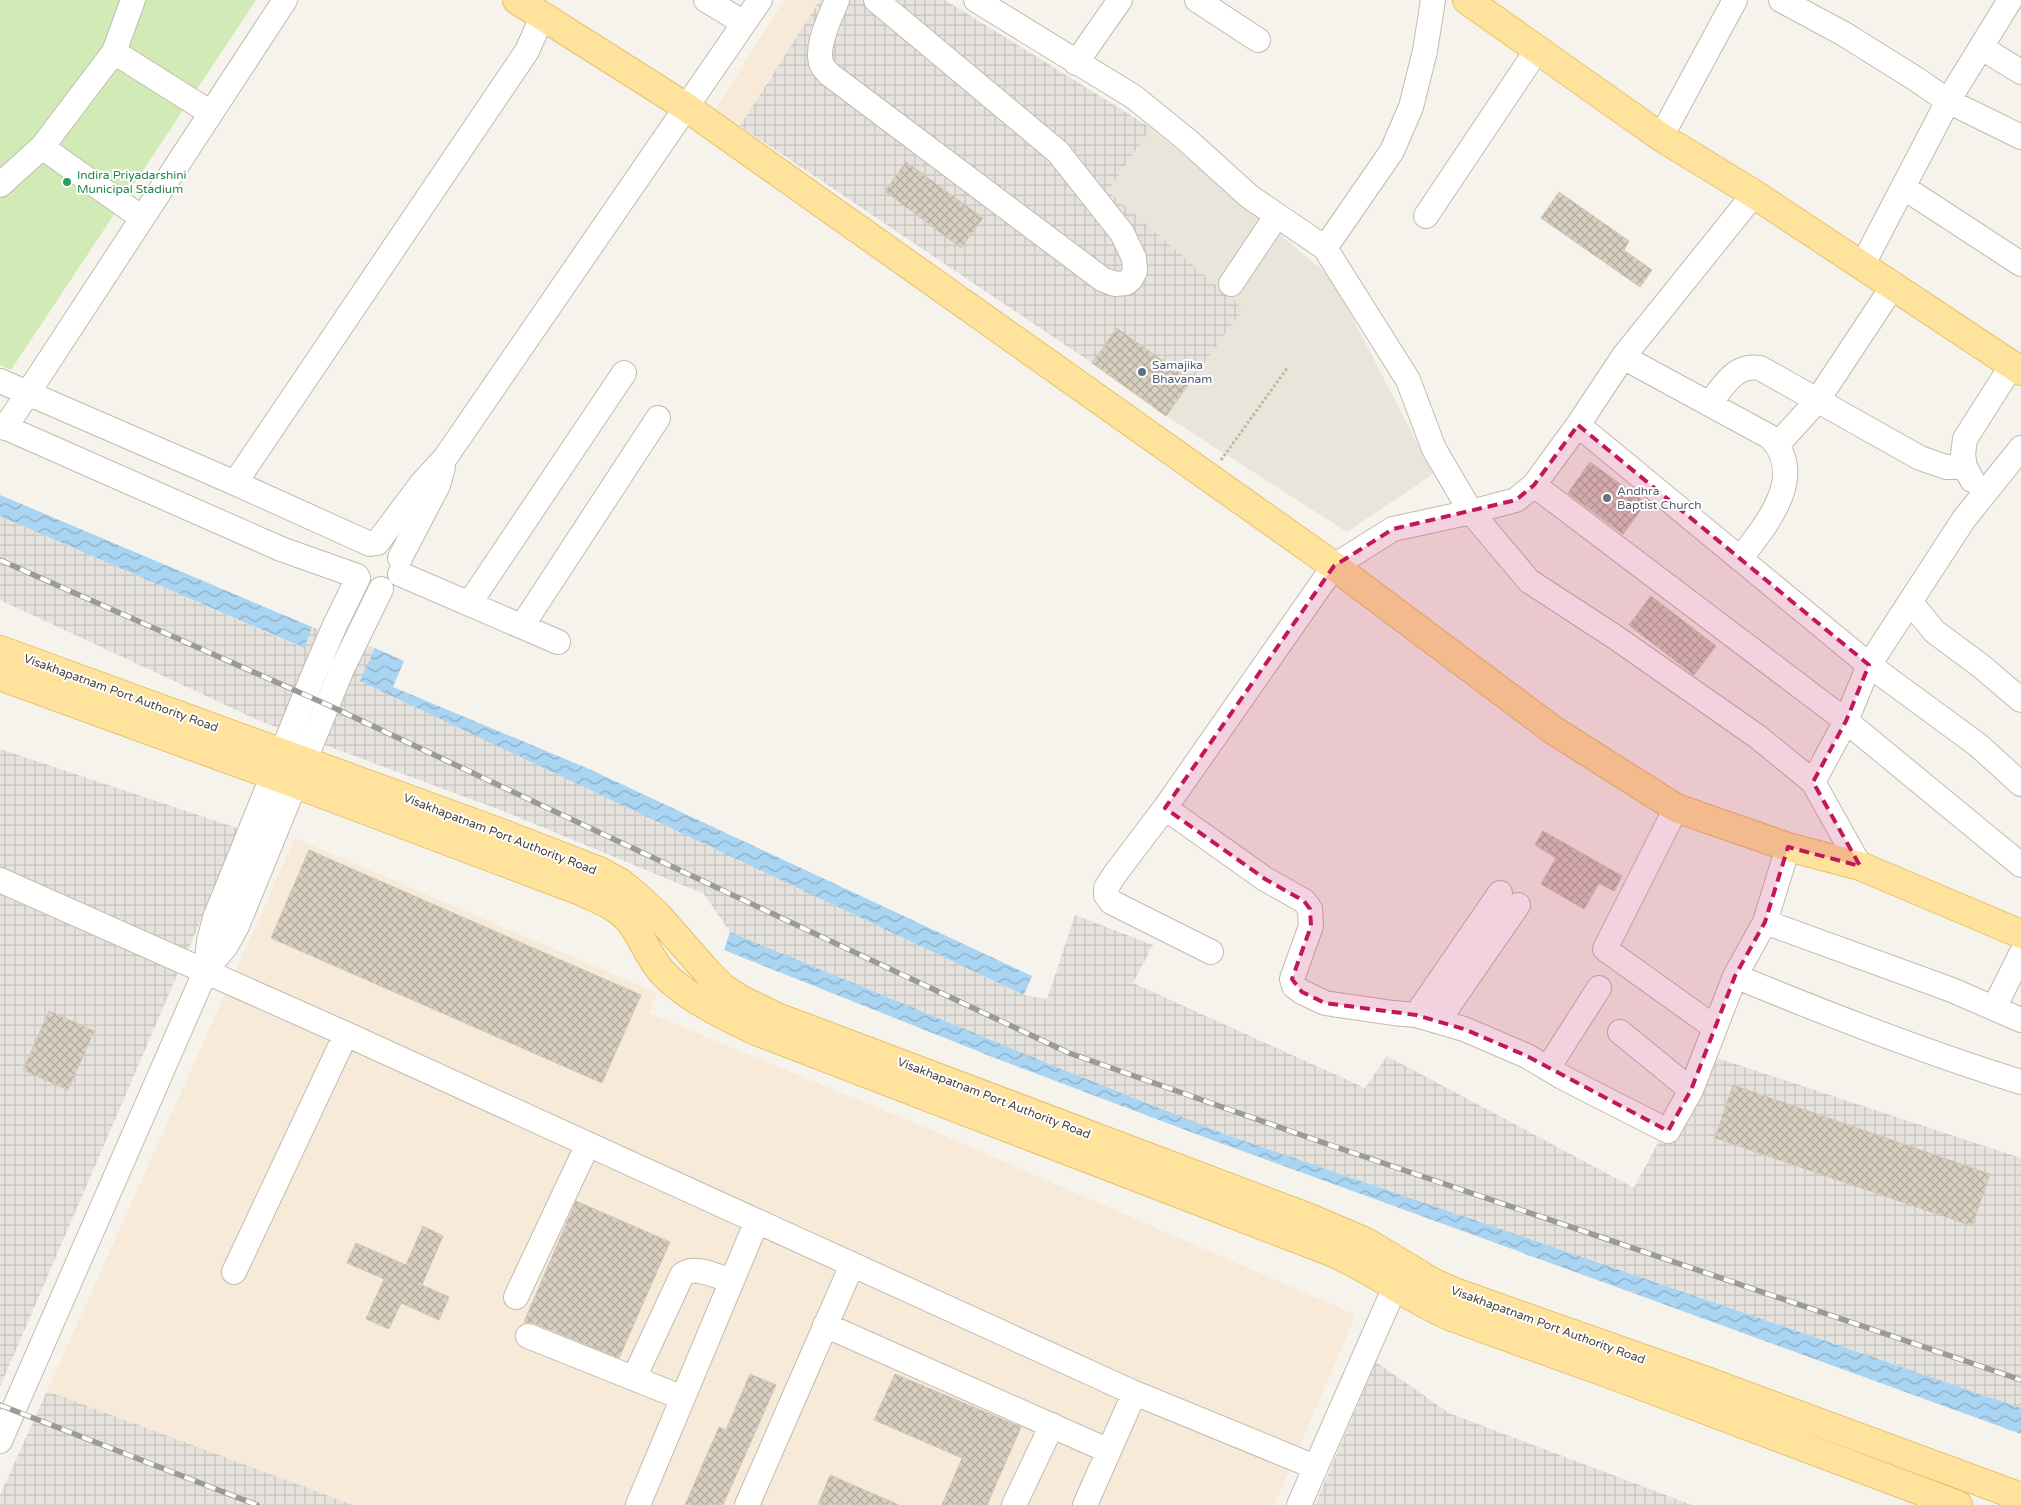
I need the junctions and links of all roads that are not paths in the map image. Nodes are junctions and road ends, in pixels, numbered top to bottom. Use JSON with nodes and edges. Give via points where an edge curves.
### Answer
{"nodes":[{"id":1,"x":133,"y":0,"type":"edge"},
{"id":2,"x":285,"y":0,"type":"edge"},
{"id":3,"x":518,"y":0,"type":"edge"},
{"id":4,"x":706,"y":0,"type":"edge"},
{"id":5,"x":760,"y":0,"type":"edge"},
{"id":6,"x":837,"y":0,"type":"edge"},
{"id":7,"x":876,"y":0,"type":"edge"},
{"id":8,"x":977,"y":0,"type":"edge"},
{"id":9,"x":1120,"y":0,"type":"edge"},
{"id":10,"x":1432,"y":0,"type":"edge"},
{"id":11,"x":1467,"y":0,"type":"edge"},
{"id":12,"x":1735,"y":0,"type":"edge"},
{"id":13,"x":1781,"y":0,"type":"edge"},
{"id":14,"x":2010,"y":0,"type":"edge"},
{"id":15,"x":1211,"y":4,"type":"edge"},
{"id":16,"x":544,"y":15,"type":"junction"},
{"id":17,"x":744,"y":23,"type":"junction"},
{"id":18,"x":1258,"y":40,"type":"dead end"},
{"id":19,"x":1982,"y":48,"type":"junction"},
{"id":20,"x":1537,"y":50,"type":"junction"},
{"id":21,"x":114,"y":52,"type":"junction"},
{"id":22,"x":1076,"y":63,"type":"junction"},
{"id":23,"x":2021,"y":72,"type":"edge"},
{"id":24,"x":1948,"y":101,"type":"junction"},
{"id":25,"x":686,"y":107,"type":"junction"},
{"id":26,"x":211,"y":113,"type":"junction"},
{"id":27,"x":2021,"y":137,"type":"edge"},
{"id":28,"x":1661,"y":138,"type":"junction"},
{"id":29,"x":42,"y":147,"type":"junction"},
{"id":30,"x":0,"y":185,"type":"edge"},
{"id":31,"x":1903,"y":187,"type":"junction"},
{"id":32,"x":1754,"y":194,"type":"junction"},
{"id":33,"x":1277,"y":215,"type":"junction"},
{"id":34,"x":1426,"y":216,"type":"dead end"},
{"id":35,"x":142,"y":218,"type":"junction"},
{"id":36,"x":1325,"y":248,"type":"junction"},
{"id":37,"x":2021,"y":264,"type":"edge"},
{"id":38,"x":1862,"y":266,"type":"junction"},
{"id":39,"x":1231,"y":284,"type":"dead end"},
{"id":40,"x":1893,"y":286,"type":"junction"},
{"id":41,"x":1623,"y":358,"type":"junction"},
{"id":42,"x":2017,"y":368,"type":"edge"},
{"id":43,"x":624,"y":373,"type":"dead end"},
{"id":44,"x":0,"y":381,"type":"edge"},
{"id":45,"x":28,"y":393,"type":"junction"},
{"id":46,"x":1817,"y":401,"type":"junction"},
{"id":47,"x":1709,"y":404,"type":"junction"},
{"id":48,"x":658,"y":418,"type":"dead end"},
{"id":49,"x":1578,"y":425,"type":"junction"},
{"id":50,"x":3,"y":426,"type":"edge"},
{"id":51,"x":1778,"y":445,"type":"junction"},
{"id":52,"x":2021,"y":448,"type":"edge"},
{"id":53,"x":445,"y":458,"type":"junction"},
{"id":54,"x":1965,"y":467,"type":"junction"},
{"id":55,"x":235,"y":483,"type":"junction"},
{"id":56,"x":1534,"y":486,"type":"junction"},
{"id":57,"x":1982,"y":497,"type":"junction"},
{"id":58,"x":1471,"y":512,"type":"junction"},
{"id":59,"x":373,"y":544,"type":"junction"},
{"id":60,"x":1740,"y":559,"type":"junction"},
{"id":61,"x":400,"y":566,"type":"junction"},
{"id":62,"x":1334,"y":566,"type":"junction"},
{"id":63,"x":358,"y":577,"type":"junction"},
{"id":64,"x":381,"y":589,"type":"junction"},
{"id":65,"x":1911,"y":603,"type":"junction"},
{"id":66,"x":470,"y":604,"type":"junction"},
{"id":67,"x":522,"y":626,"type":"junction"},
{"id":68,"x":558,"y":642,"type":"dead end"},
{"id":69,"x":0,"y":650,"type":"edge"},
{"id":70,"x":1868,"y":665,"type":"junction"},
{"id":71,"x":0,"y":676,"type":"edge"},
{"id":72,"x":2021,"y":700,"type":"edge"},
{"id":73,"x":1846,"y":721,"type":"junction"},
{"id":74,"x":289,"y":768,"type":"junction"},
{"id":75,"x":1813,"y":782,"type":"junction"},
{"id":76,"x":2021,"y":784,"type":"edge"},
{"id":77,"x":1165,"y":808,"type":"junction"},
{"id":78,"x":1676,"y":808,"type":"junction"},
{"id":79,"x":1788,"y":847,"type":"junction"},
{"id":80,"x":2021,"y":865,"type":"edge"},
{"id":81,"x":1860,"y":866,"type":"junction"},
{"id":82,"x":0,"y":880,"type":"edge"},
{"id":83,"x":1509,"y":899,"type":"dead end"},
{"id":84,"x":1765,"y":922,"type":"junction"},
{"id":85,"x":2021,"y":934,"type":"edge"},
{"id":86,"x":1211,"y":952,"type":"dead end"},
{"id":87,"x":2021,"y":954,"type":"edge"},
{"id":88,"x":206,"y":970,"type":"junction"},
{"id":89,"x":1735,"y":976,"type":"junction"},
{"id":90,"x":1599,"y":988,"type":"dead end"},
{"id":91,"x":1994,"y":1008,"type":"junction"},
{"id":92,"x":1427,"y":1018,"type":"junction"},
{"id":93,"x":2021,"y":1020,"type":"edge"},
{"id":94,"x":1714,"y":1027,"type":"junction"},
{"id":95,"x":1620,"y":1032,"type":"dead end"},
{"id":96,"x":346,"y":1034,"type":"junction"},
{"id":97,"x":1548,"y":1068,"type":"junction"},
{"id":98,"x":2021,"y":1082,"type":"edge"},
{"id":99,"x":1691,"y":1090,"type":"junction"},
{"id":100,"x":588,"y":1144,"type":"junction"},
{"id":101,"x":757,"y":1221,"type":"junction"},
{"id":102,"x":852,"y":1264,"type":"junction"},
{"id":103,"x":234,"y":1272,"type":"dead end"},
{"id":104,"x":1400,"y":1276,"type":"junction"},
{"id":105,"x":732,"y":1281,"type":"junction"},
{"id":106,"x":516,"y":1297,"type":"dead end"},
{"id":107,"x":825,"y":1325,"type":"junction"},
{"id":108,"x":528,"y":1336,"type":"dead end"},
{"id":109,"x":634,"y":1378,"type":"junction"},
{"id":110,"x":1134,"y":1394,"type":"junction"},
{"id":111,"x":683,"y":1398,"type":"junction"},
{"id":112,"x":1052,"y":1425,"type":"junction"},
{"id":113,"x":0,"y":1441,"type":"edge"},
{"id":114,"x":1109,"y":1451,"type":"junction"},
{"id":115,"x":1315,"y":1467,"type":"junction"},
{"id":116,"x":2021,"y":1497,"type":"edge"},
{"id":117,"x":638,"y":1505,"type":"edge"},
{"id":118,"x":747,"y":1505,"type":"edge"},
{"id":119,"x":1014,"y":1505,"type":"edge"},
{"id":120,"x":1085,"y":1505,"type":"edge"},
{"id":121,"x":1298,"y":1505,"type":"edge"},
{"id":122,"x":1958,"y":1505,"type":"edge"}],
"edges":[{"from":1,"to":21,"type":"street"},
{"from":2,"to":26,"type":"street"},
{"from":3,"to":16,"type":"main road"},
{"from":4,"to":17,"type":"street"},
{"from":5,"to":17,"type":"street"},
{"from":6,"to":7,"type":"street","via":[[819,55],[829,74],[1102,279],[1115,284],[1131,279],[1135,271],[1134,258],[1122,233],[1058,152]]},
{"from":8,"to":22,"type":"street"},
{"from":9,"to":22,"type":"street"},
{"from":10,"to":36,"type":"street","via":[[1425,51],[1411,108],[1392,151]]},
{"from":11,"to":20,"type":"main road"},
{"from":12,"to":28,"type":"street"},
{"from":13,"to":24,"type":"street","via":[[1844,34]]},
{"from":14,"to":19,"type":"street"},
{"from":15,"to":18,"type":"street"},
{"from":16,"to":25,"type":"main road"},
{"from":16,"to":55,"type":"street","via":[[527,51]]},
{"from":17,"to":25,"type":"street"},
{"from":19,"to":23,"type":"street"},
{"from":19,"to":24,"type":"street"},
{"from":20,"to":28,"type":"main road"},
{"from":20,"to":34,"type":"street"},
{"from":21,"to":26,"type":"street"},
{"from":21,"to":29,"type":"street"},
{"from":22,"to":33,"type":"street","via":[[1134,97],[1250,197]]},
{"from":24,"to":27,"type":"street"},
{"from":24,"to":31,"type":"street"},
{"from":25,"to":53,"type":"street"},
{"from":25,"to":62,"type":"main road"},
{"from":26,"to":35,"type":"street"},
{"from":28,"to":32,"type":"main road"},
{"from":29,"to":30,"type":"street"},
{"from":29,"to":35,"type":"street"},
{"from":31,"to":37,"type":"street"},
{"from":31,"to":38,"type":"street"},
{"from":32,"to":38,"type":"main road"},
{"from":32,"to":41,"type":"street"},
{"from":33,"to":36,"type":"street"},
{"from":33,"to":39,"type":"street"},
{"from":35,"to":45,"type":"street"},
{"from":36,"to":58,"type":"street","via":[[1408,380],[1434,449]]},
{"from":38,"to":40,"type":"main road"},
{"from":40,"to":42,"type":"main road"},
{"from":40,"to":46,"type":"street"},
{"from":41,"to":47,"type":"street"},
{"from":41,"to":49,"type":"street"},
{"from":42,"to":54,"type":"street","via":[[1965,438]]},
{"from":43,"to":66,"type":"street"},
{"from":44,"to":45,"type":"street"},
{"from":45,"to":50,"type":"street"},
{"from":45,"to":55,"type":"street"},
{"from":46,"to":47,"type":"street","via":[[1760,368],[1750,366],[1736,372]]},
{"from":46,"to":51,"type":"street"},
{"from":46,"to":54,"type":"street","via":[[1920,458],[1946,467]]},
{"from":47,"to":51,"type":"street","via":[[1770,437]]},
{"from":48,"to":67,"type":"street"},
{"from":49,"to":56,"type":"street"},
{"from":49,"to":60,"type":"street"},
{"from":50,"to":63,"type":"street","via":[[281,549]]},
{"from":51,"to":60,"type":"street","via":[[1786,466],[1785,482],[1768,522]]},
{"from":52,"to":57,"type":"street"},
{"from":53,"to":59,"type":"street"},
{"from":53,"to":61,"type":"street","via":[[438,485]]},
{"from":54,"to":57,"type":"street"},
{"from":55,"to":59,"type":"street"},
{"from":56,"to":58,"type":"street","via":[[1516,500]]},
{"from":56,"to":73,"type":"street"},
{"from":57,"to":65,"type":"street","via":[[1964,519]]},
{"from":58,"to":62,"type":"street","via":[[1393,529]]},
{"from":58,"to":75,"type":"street","via":[[1530,581],[1615,636],[1742,726]]},
{"from":59,"to":61,"type":"street","via":[[391,546]]},
{"from":59,"to":63,"type":"street","via":[[358,554],[355,568]]},
{"from":60,"to":70,"type":"street"},
{"from":61,"to":64,"type":"street","via":[[390,586]]},
{"from":61,"to":66,"type":"street"},
{"from":62,"to":77,"type":"street"},
{"from":62,"to":78,"type":"main road","via":[[1553,730]]},
{"from":63,"to":64,"type":"street","via":[[368,587]]},
{"from":63,"to":74,"type":"street","via":[[315,671]]},
{"from":64,"to":74,"type":"street"},
{"from":65,"to":70,"type":"street"},
{"from":65,"to":72,"type":"street","via":[[1935,632]]},
{"from":66,"to":67,"type":"street"},
{"from":67,"to":68,"type":"street"},
{"from":69,"to":74,"type":"main road","name":"Visakhapatnam Port Authority Road"},
{"from":70,"to":73,"type":"street"},
{"from":70,"to":76,"type":"street","via":[[1978,745]]},
{"from":71,"to":74,"type":"main road","name":"Visakhapatnam Port Authority Road"},
{"from":73,"to":75,"type":"street"},
{"from":73,"to":80,"type":"street"},
{"from":74,"to":88,"type":"street","via":[[237,926],[226,946]]},
{"from":74,"to":104,"type":"main road","name":"Visakhapatnam Port Authority Road","via":[[570,858],[621,883],[638,897],[723,988],[742,1000],[1310,1218],[1366,1242]]},
{"from":75,"to":81,"type":"street"},
{"from":77,"to":86,"type":"street","via":[[1114,874],[1106,895],[1111,902]]},
{"from":77,"to":92,"type":"street","via":[[1265,879],[1304,901],[1310,910],[1312,926],[1292,979],[1294,986],[1325,1003]]},
{"from":78,"to":79,"type":"main road"},
{"from":78,"to":94,"type":"street","via":[[1605,950]]},
{"from":79,"to":81,"type":"main road"},
{"from":79,"to":84,"type":"street"},
{"from":81,"to":85,"type":"main road"},
{"from":82,"to":88,"type":"street"},
{"from":83,"to":92,"type":"street"},
{"from":84,"to":89,"type":"street"},
{"from":84,"to":91,"type":"street"},
{"from":87,"to":91,"type":"street"},
{"from":88,"to":96,"type":"street"},
{"from":88,"to":113,"type":"street"},
{"from":89,"to":94,"type":"street"},
{"from":89,"to":98,"type":"street","via":[[1856,1026]]},
{"from":90,"to":97,"type":"street"},
{"from":91,"to":93,"type":"street"},
{"from":92,"to":97,"type":"street","via":[[1464,1029]]},
{"from":94,"to":99,"type":"street"},
{"from":95,"to":99,"type":"street"},
{"from":96,"to":100,"type":"street"},
{"from":96,"to":103,"type":"street"},
{"from":97,"to":99,"type":"street","via":[[1668,1131]]},
{"from":100,"to":101,"type":"street"},
{"from":100,"to":106,"type":"street"},
{"from":101,"to":102,"type":"street"},
{"from":101,"to":105,"type":"street"},
{"from":102,"to":107,"type":"street"},
{"from":102,"to":110,"type":"street"},
{"from":104,"to":115,"type":"street"},
{"from":104,"to":116,"type":"main road","name":"Visakhapatnam Port Authority Road","via":[[1434,1283]]},
{"from":104,"to":122,"type":"main road","name":"Visakhapatnam Port Authority Road","via":[[1430,1308],[1476,1327]]},
{"from":105,"to":109,"type":"street","via":[[695,1270],[688,1270],[682,1275]]},
{"from":105,"to":111,"type":"street"},
{"from":107,"to":112,"type":"street"},
{"from":107,"to":118,"type":"street"},
{"from":108,"to":109,"type":"street"},
{"from":109,"to":111,"type":"street"},
{"from":110,"to":114,"type":"street"},
{"from":110,"to":115,"type":"street"},
{"from":111,"to":117,"type":"street"},
{"from":112,"to":114,"type":"street"},
{"from":112,"to":119,"type":"street"},
{"from":114,"to":120,"type":"street"},
{"from":115,"to":121,"type":"street"}]}
